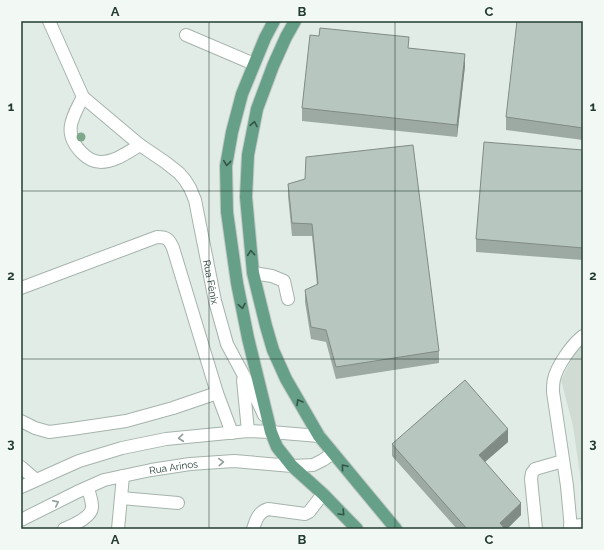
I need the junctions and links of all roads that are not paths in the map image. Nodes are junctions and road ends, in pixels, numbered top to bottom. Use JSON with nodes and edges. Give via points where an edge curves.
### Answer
{"nodes":[{"id":1,"x":49,"y":21,"type":"edge"},
{"id":2,"x":274,"y":21,"type":"edge"},
{"id":3,"x":295,"y":21,"type":"edge"},
{"id":4,"x":186,"y":35,"type":"dead end"},
{"id":5,"x":254,"y":64,"type":"junction"},
{"id":6,"x":84,"y":98,"type":"junction"},
{"id":7,"x":140,"y":145,"type":"junction"},
{"id":8,"x":253,"y":272,"type":"junction"},
{"id":9,"x":21,"y":288,"type":"edge"},
{"id":10,"x":288,"y":300,"type":"dead end"},
{"id":11,"x":583,"y":336,"type":"edge"},
{"id":12,"x":242,"y":374,"type":"junction"},
{"id":13,"x":217,"y":393,"type":"junction"},
{"id":14,"x":21,"y":421,"type":"edge"},
{"id":15,"x":248,"y":431,"type":"junction"},
{"id":16,"x":271,"y":432,"type":"junction"},
{"id":17,"x":232,"y":433,"type":"junction"},
{"id":18,"x":319,"y":436,"type":"junction"},
{"id":19,"x":333,"y":452,"type":"junction"},
{"id":20,"x":563,"y":461,"type":"junction"},
{"id":21,"x":292,"y":466,"type":"junction"},
{"id":22,"x":21,"y":467,"type":"edge"},
{"id":23,"x":123,"y":476,"type":"junction"},
{"id":24,"x":36,"y":480,"type":"junction"},
{"id":25,"x":21,"y":487,"type":"edge"},
{"id":26,"x":88,"y":488,"type":"junction"},
{"id":27,"x":323,"y":494,"type":"junction"},
{"id":28,"x":121,"y":498,"type":"junction"},
{"id":29,"x":178,"y":503,"type":"dead end"},
{"id":30,"x":21,"y":520,"type":"edge"},
{"id":31,"x":583,"y":525,"type":"edge"},
{"id":32,"x":570,"y":527,"type":"edge"},
{"id":33,"x":64,"y":529,"type":"edge"},
{"id":34,"x":118,"y":529,"type":"edge"},
{"id":35,"x":253,"y":529,"type":"edge"},
{"id":36,"x":357,"y":529,"type":"edge"},
{"id":37,"x":396,"y":529,"type":"edge"},
{"id":38,"x":536,"y":529,"type":"edge"}],
"edges":[{"from":1,"to":6,"type":"street","name":"Rua Fênix"},
{"from":2,"to":5,"type":"main road"},
{"from":8,"to":3,"type":"main road","one_way":true,"via":[[246,197],[248,155],[257,109],[273,66]]},
{"from":4,"to":5,"type":"street"},
{"from":5,"to":16,"type":"main road","one_way":true,"via":[[242,94],[232,132],[226,166],[227,212],[237,283]]},
{"from":6,"to":7,"type":"street","name":"Rua Fênix"},
{"from":6,"to":7,"type":"street","via":[[74,115],[70,132],[72,141],[84,155],[95,161],[108,161]]},
{"from":7,"to":12,"type":"street","name":"Rua Fênix","via":[[178,173],[190,188],[195,200],[215,301],[227,344]]},
{"from":8,"to":10,"type":"street","via":[[284,281]]},
{"from":18,"to":8,"type":"main road","one_way":true,"via":[[286,379],[273,350]]},
{"from":9,"to":13,"type":"street","via":[[157,238],[166,238],[173,248]]},
{"from":11,"to":20,"type":"street","via":[[563,360],[554,379],[553,392]]},
{"from":12,"to":15,"type":"street"},
{"from":12,"to":16,"type":"street","name":"Rua Fênix"},
{"from":13,"to":14,"type":"street","via":[[126,421],[80,428],[49,432]]},
{"from":13,"to":17,"type":"street"},
{"from":15,"to":16,"type":"street"},
{"from":15,"to":17,"type":"street"},
{"from":16,"to":18,"type":"street"},
{"from":16,"to":21,"type":"main road","via":[[277,447]]},
{"from":17,"to":24,"type":"street","one_way":true,"via":[[166,439],[122,448],[79,461]]},
{"from":18,"to":19,"type":"main road"},
{"from":19,"to":21,"type":"street","name":"Rua Arinos","via":[[312,465]]},
{"from":37,"to":19,"type":"main road","one_way":true},
{"from":20,"to":32,"type":"street"},
{"from":20,"to":38,"type":"street","via":[[536,469],[532,473]]},
{"from":23,"to":21,"type":"street","name":"Rua Arinos","one_way":true,"via":[[190,464],[234,461]]},
{"from":21,"to":27,"type":"main road"},
{"from":22,"to":24,"type":"street"},
{"from":23,"to":26,"type":"street","name":"Rua Arinos","via":[[104,480]]},
{"from":23,"to":28,"type":"street"},
{"from":24,"to":25,"type":"street"},
{"from":30,"to":26,"type":"street","name":"Rua Arinos","one_way":true},
{"from":26,"to":33,"type":"street","via":[[92,505],[90,513],[86,518]]},
{"from":27,"to":35,"type":"street","via":[[305,514],[265,510],[256,519]]},
{"from":27,"to":36,"type":"main road","one_way":true},
{"from":28,"to":29,"type":"street"},
{"from":28,"to":34,"type":"street"},
{"from":31,"to":32,"type":"street"}]}
